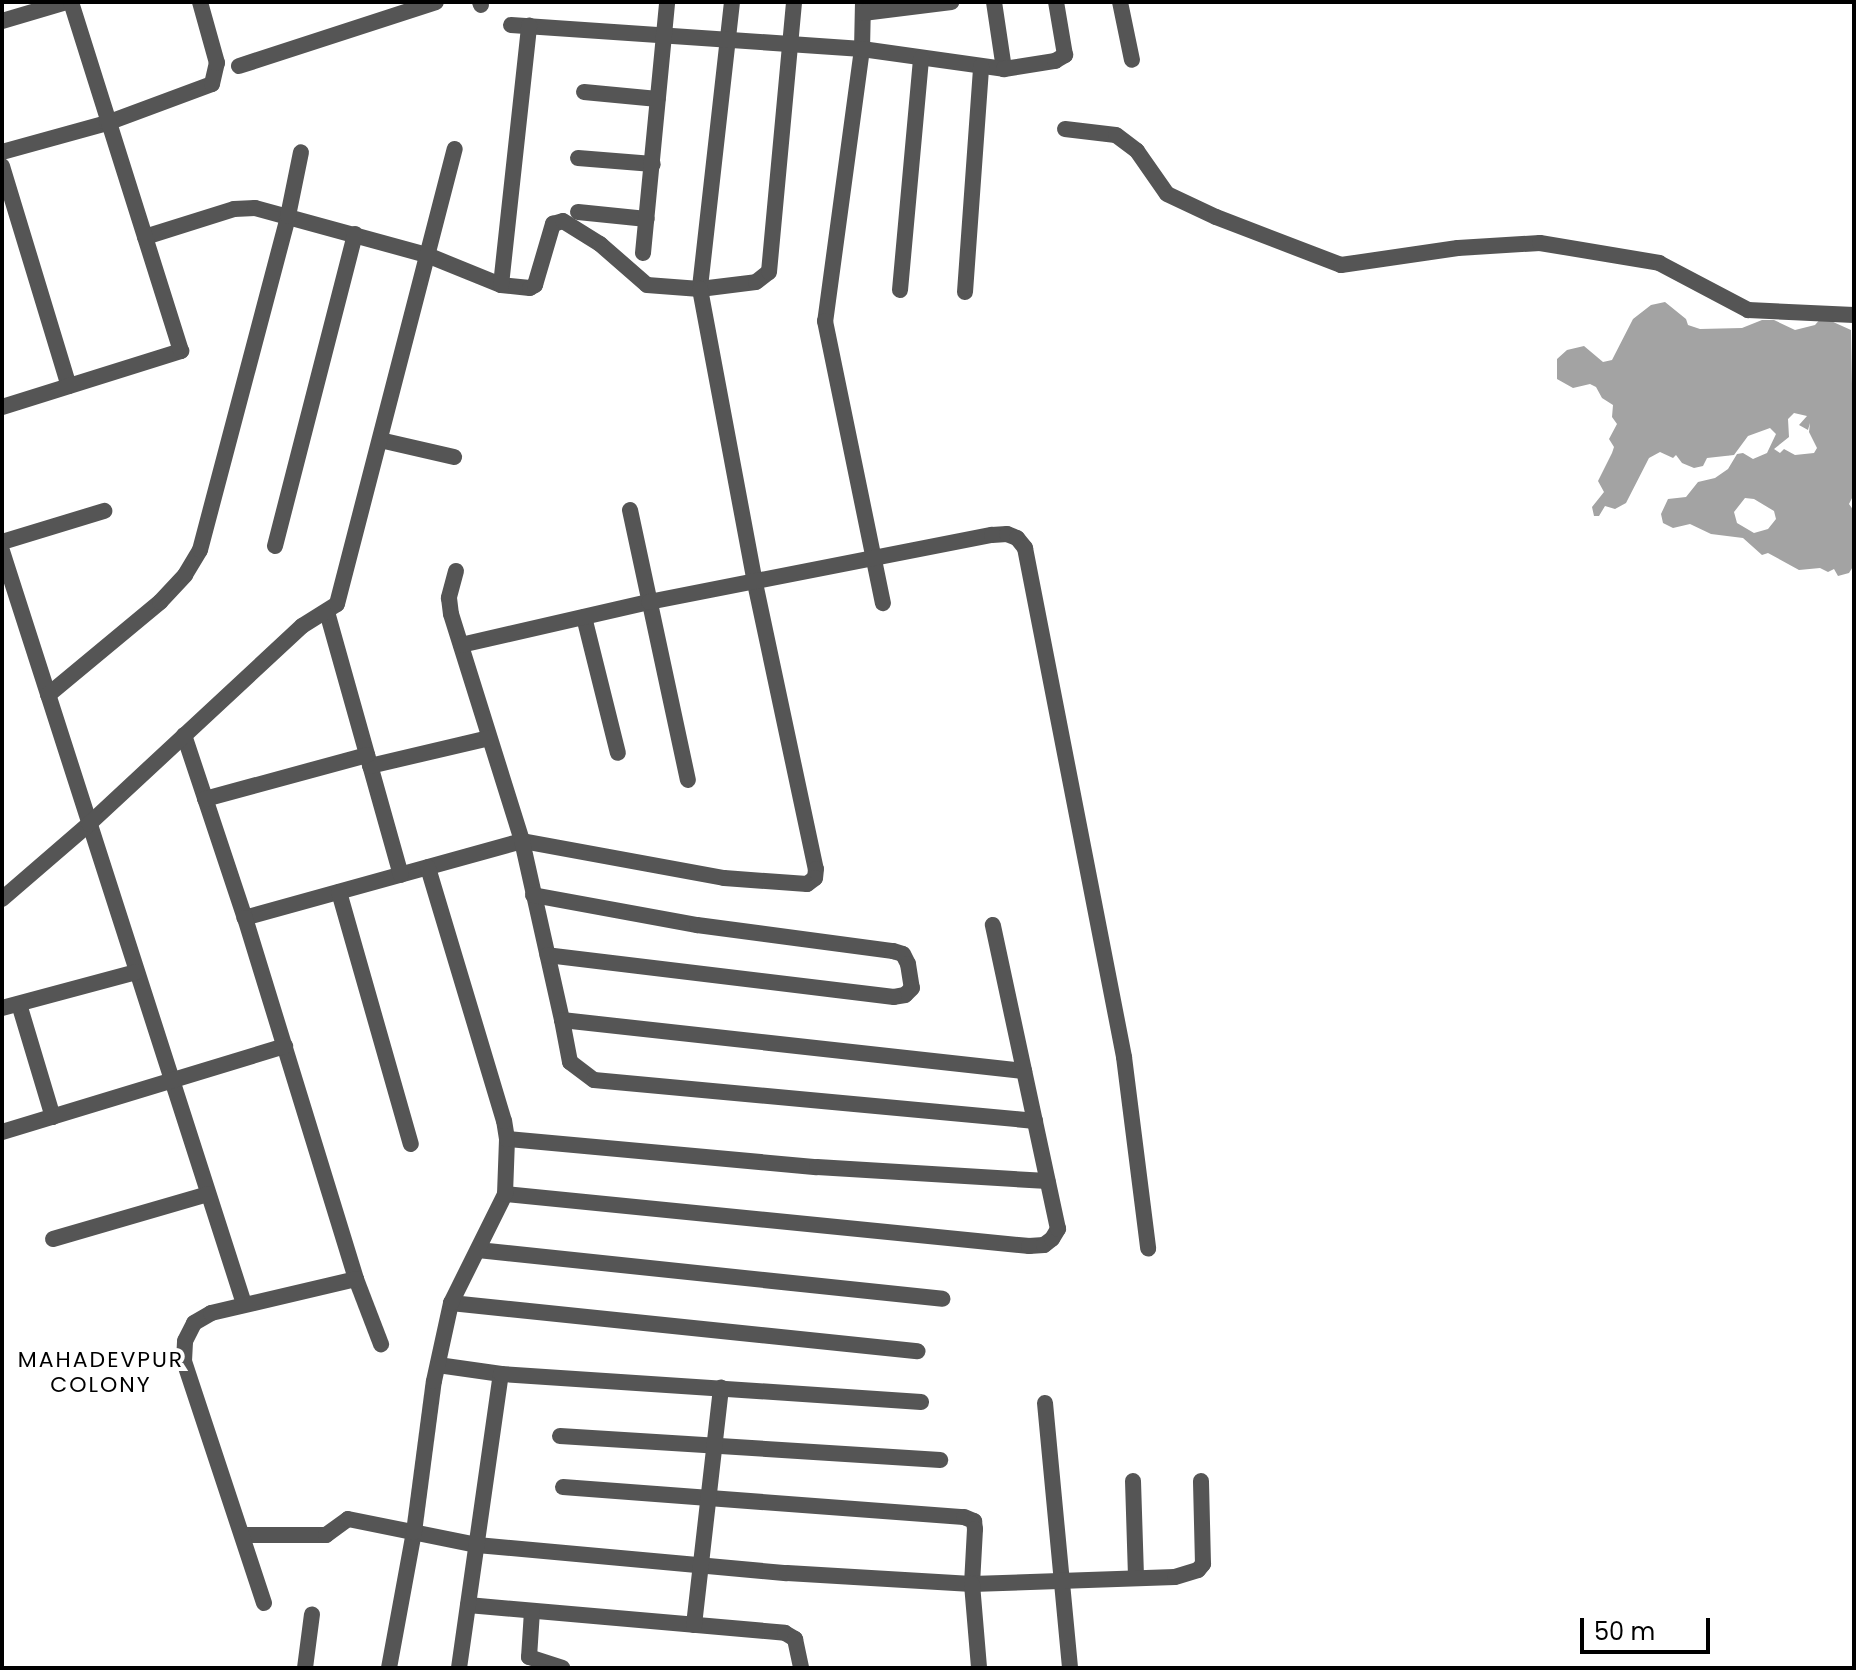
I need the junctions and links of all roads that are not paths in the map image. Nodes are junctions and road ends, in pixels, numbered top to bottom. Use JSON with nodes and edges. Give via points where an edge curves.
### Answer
{"nodes":[{"id":1,"x":69,"y":2,"type":"edge"},
{"id":2,"x":200,"y":2,"type":"edge"},
{"id":3,"x":436,"y":2,"type":"edge"},
{"id":4,"x":667,"y":2,"type":"edge"},
{"id":5,"x":732,"y":2,"type":"edge"},
{"id":6,"x":794,"y":2,"type":"edge"},
{"id":7,"x":951,"y":2,"type":"edge"},
{"id":8,"x":994,"y":2,"type":"edge"},
{"id":9,"x":1056,"y":2,"type":"edge"},
{"id":10,"x":1120,"y":2,"type":"edge"},
{"id":11,"x":931,"y":4,"type":"edge"},
{"id":12,"x":863,"y":8,"type":"edge"},
{"id":13,"x":2,"y":21,"type":"edge"},
{"id":14,"x":511,"y":25,"type":"dead end"},
{"id":15,"x":529,"y":26,"type":"junction"},
{"id":16,"x":664,"y":33,"type":"junction"},
{"id":17,"x":728,"y":38,"type":"junction"},
{"id":18,"x":790,"y":44,"type":"junction"},
{"id":19,"x":862,"y":49,"type":"junction"},
{"id":20,"x":921,"y":58,"type":"junction"},
{"id":21,"x":1132,"y":60,"type":"dead end"},
{"id":22,"x":239,"y":66,"type":"dead end"},
{"id":23,"x":981,"y":67,"type":"junction"},
{"id":24,"x":1004,"y":69,"type":"junction"},
{"id":25,"x":584,"y":92,"type":"dead end"},
{"id":26,"x":658,"y":99,"type":"junction"},
{"id":27,"x":107,"y":123,"type":"junction"},
{"id":28,"x":1065,"y":129,"type":"dead end"},
{"id":29,"x":455,"y":149,"type":"dead end"},
{"id":30,"x":2,"y":152,"type":"edge"},
{"id":31,"x":301,"y":152,"type":"dead end"},
{"id":32,"x":578,"y":158,"type":"dead end"},
{"id":33,"x":653,"y":164,"type":"junction"},
{"id":34,"x":2,"y":166,"type":"edge"},
{"id":35,"x":578,"y":212,"type":"dead end"},
{"id":36,"x":288,"y":216,"type":"junction"},
{"id":37,"x":647,"y":219,"type":"junction"},
{"id":38,"x":355,"y":234,"type":"junction"},
{"id":39,"x":145,"y":237,"type":"junction"},
{"id":40,"x":643,"y":253,"type":"dead end"},
{"id":41,"x":427,"y":255,"type":"junction"},
{"id":42,"x":501,"y":285,"type":"junction"},
{"id":43,"x":700,"y":289,"type":"junction"},
{"id":44,"x":900,"y":290,"type":"dead end"},
{"id":45,"x":965,"y":292,"type":"dead end"},
{"id":46,"x":1854,"y":315,"type":"edge"},
{"id":47,"x":69,"y":386,"type":"junction"},
{"id":48,"x":2,"y":407,"type":"edge"},
{"id":49,"x":380,"y":440,"type":"junction"},
{"id":50,"x":454,"y":457,"type":"dead end"},
{"id":51,"x":630,"y":510,"type":"dead end"},
{"id":52,"x":104,"y":511,"type":"dead end"},
{"id":53,"x":2,"y":542,"type":"edge"},
{"id":54,"x":275,"y":546,"type":"dead end"},
{"id":55,"x":2,"y":551,"type":"edge"},
{"id":56,"x":874,"y":559,"type":"junction"},
{"id":57,"x":456,"y":571,"type":"dead end"},
{"id":58,"x":755,"y":583,"type":"junction"},
{"id":59,"x":649,"y":602,"type":"junction"},
{"id":60,"x":883,"y":603,"type":"dead end"},
{"id":61,"x":327,"y":612,"type":"junction"},
{"id":62,"x":584,"y":617,"type":"junction"},
{"id":63,"x":461,"y":645,"type":"junction"},
{"id":64,"x":48,"y":695,"type":"junction"},
{"id":65,"x":184,"y":735,"type":"junction"},
{"id":66,"x":489,"y":738,"type":"junction"},
{"id":67,"x":618,"y":753,"type":"dead end"},
{"id":68,"x":369,"y":760,"type":"junction"},
{"id":69,"x":688,"y":780,"type":"dead end"},
{"id":70,"x":205,"y":799,"type":"junction"},
{"id":71,"x":89,"y":824,"type":"junction"},
{"id":72,"x":522,"y":841,"type":"junction"},
{"id":73,"x":428,"y":867,"type":"junction"},
{"id":74,"x":401,"y":875,"type":"junction"},
{"id":75,"x":339,"y":892,"type":"junction"},
{"id":76,"x":533,"y":895,"type":"junction"},
{"id":77,"x":2,"y":899,"type":"edge"},
{"id":78,"x":245,"y":918,"type":"junction"},
{"id":79,"x":993,"y":925,"type":"dead end"},
{"id":80,"x":548,"y":955,"type":"junction"},
{"id":81,"x":136,"y":972,"type":"junction"},
{"id":82,"x":19,"y":1004,"type":"junction"},
{"id":83,"x":2,"y":1008,"type":"edge"},
{"id":84,"x":562,"y":1020,"type":"junction"},
{"id":85,"x":285,"y":1046,"type":"junction"},
{"id":86,"x":1024,"y":1071,"type":"junction"},
{"id":87,"x":171,"y":1082,"type":"junction"},
{"id":88,"x":53,"y":1117,"type":"junction"},
{"id":89,"x":1035,"y":1121,"type":"junction"},
{"id":90,"x":2,"y":1132,"type":"edge"},
{"id":91,"x":507,"y":1139,"type":"junction"},
{"id":92,"x":411,"y":1144,"type":"dead end"},
{"id":93,"x":1048,"y":1181,"type":"junction"},
{"id":94,"x":208,"y":1194,"type":"junction"},
{"id":95,"x":505,"y":1194,"type":"junction"},
{"id":96,"x":53,"y":1239,"type":"dead end"},
{"id":97,"x":1148,"y":1248,"type":"dead end"},
{"id":98,"x":478,"y":1250,"type":"junction"},
{"id":99,"x":356,"y":1279,"type":"junction"},
{"id":100,"x":942,"y":1299,"type":"dead end"},
{"id":101,"x":451,"y":1303,"type":"junction"},
{"id":102,"x":244,"y":1304,"type":"junction"},
{"id":103,"x":381,"y":1344,"type":"dead end"},
{"id":104,"x":918,"y":1351,"type":"dead end"},
{"id":105,"x":438,"y":1365,"type":"junction"},
{"id":106,"x":501,"y":1374,"type":"junction"},
{"id":107,"x":721,"y":1388,"type":"junction"},
{"id":108,"x":921,"y":1402,"type":"dead end"},
{"id":109,"x":1045,"y":1403,"type":"dead end"},
{"id":110,"x":560,"y":1436,"type":"dead end"},
{"id":111,"x":716,"y":1446,"type":"junction"},
{"id":112,"x":940,"y":1460,"type":"dead end"},
{"id":113,"x":1133,"y":1481,"type":"dead end"},
{"id":114,"x":1201,"y":1481,"type":"dead end"},
{"id":115,"x":563,"y":1487,"type":"dead end"},
{"id":116,"x":709,"y":1500,"type":"junction"},
{"id":117,"x":414,"y":1532,"type":"junction"},
{"id":118,"x":243,"y":1535,"type":"junction"},
{"id":119,"x":477,"y":1545,"type":"junction"},
{"id":120,"x":701,"y":1566,"type":"junction"},
{"id":121,"x":1136,"y":1578,"type":"junction"},
{"id":122,"x":1059,"y":1580,"type":"junction"},
{"id":123,"x":972,"y":1584,"type":"junction"},
{"id":124,"x":264,"y":1603,"type":"dead end"},
{"id":125,"x":468,"y":1605,"type":"junction"},
{"id":126,"x":532,"y":1611,"type":"junction"},
{"id":127,"x":312,"y":1614,"type":"dead end"},
{"id":128,"x":694,"y":1625,"type":"junction"},
{"id":129,"x":305,"y":1668,"type":"edge"},
{"id":130,"x":389,"y":1668,"type":"edge"},
{"id":131,"x":459,"y":1668,"type":"edge"},
{"id":132,"x":562,"y":1668,"type":"edge"},
{"id":133,"x":801,"y":1668,"type":"edge"},
{"id":134,"x":979,"y":1668,"type":"edge"},
{"id":135,"x":1070,"y":1668,"type":"edge"}],
"edges":[{"from":1,"to":13,"type":"street"},
{"from":1,"to":27,"type":"street"},
{"from":2,"to":27,"type":"street","via":[[217,63],[212,84]]},
{"from":3,"to":22,"type":"street"},
{"from":4,"to":16,"type":"street"},
{"from":5,"to":17,"type":"street"},
{"from":6,"to":18,"type":"street"},
{"from":7,"to":11,"type":"street"},
{"from":8,"to":24,"type":"street"},
{"from":9,"to":24,"type":"street","via":[[1065,55]]},
{"from":10,"to":21,"type":"street"},
{"from":11,"to":12,"type":"street"},
{"from":12,"to":19,"type":"street"},
{"from":14,"to":15,"type":"street"},
{"from":15,"to":16,"type":"street"},
{"from":15,"to":42,"type":"street"},
{"from":16,"to":17,"type":"street"},
{"from":16,"to":26,"type":"street"},
{"from":17,"to":18,"type":"street"},
{"from":17,"to":43,"type":"street"},
{"from":18,"to":19,"type":"street"},
{"from":18,"to":43,"type":"street","via":[[769,272],[756,282]]},
{"from":19,"to":20,"type":"street"},
{"from":19,"to":56,"type":"street","via":[[825,321]]},
{"from":20,"to":23,"type":"street"},
{"from":20,"to":44,"type":"street"},
{"from":23,"to":24,"type":"street"},
{"from":23,"to":45,"type":"street"},
{"from":25,"to":26,"type":"street"},
{"from":26,"to":33,"type":"street"},
{"from":27,"to":30,"type":"street"},
{"from":27,"to":39,"type":"street"},
{"from":28,"to":46,"type":"street","via":[[1116,135],[1137,151],[1167,194],[1341,265],[1458,248],[1540,243],[1659,263],[1748,310]]},
{"from":29,"to":41,"type":"street"},
{"from":31,"to":36,"type":"street"},
{"from":32,"to":33,"type":"street"},
{"from":33,"to":37,"type":"street"},
{"from":34,"to":47,"type":"street"},
{"from":35,"to":37,"type":"street"},
{"from":36,"to":38,"type":"street"},
{"from":36,"to":39,"type":"street","via":[[234,209]]},
{"from":36,"to":64,"type":"street","via":[[200,550],[160,602]]},
{"from":37,"to":40,"type":"street"},
{"from":38,"to":41,"type":"street"},
{"from":38,"to":54,"type":"street"},
{"from":39,"to":47,"type":"street","via":[[181,351]]},
{"from":41,"to":42,"type":"street"},
{"from":41,"to":49,"type":"street"},
{"from":42,"to":43,"type":"street","via":[[535,285],[557,221],[600,244],[647,285]]},
{"from":43,"to":58,"type":"street"},
{"from":47,"to":48,"type":"street"},
{"from":49,"to":50,"type":"street"},
{"from":49,"to":61,"type":"street","via":[[337,604]]},
{"from":51,"to":59,"type":"street"},
{"from":52,"to":53,"type":"street"},
{"from":55,"to":64,"type":"street"},
{"from":56,"to":58,"type":"street"},
{"from":56,"to":60,"type":"street"},
{"from":56,"to":97,"type":"street","via":[[1007,534],[1025,548],[1124,1057]]},
{"from":57,"to":63,"type":"street","via":[[449,598]]},
{"from":58,"to":59,"type":"street"},
{"from":58,"to":72,"type":"street","via":[[816,869],[813,882],[702,875]]},
{"from":59,"to":62,"type":"street"},
{"from":59,"to":69,"type":"street"},
{"from":61,"to":65,"type":"street","via":[[302,626]]},
{"from":61,"to":68,"type":"street"},
{"from":62,"to":63,"type":"street"},
{"from":62,"to":67,"type":"street"},
{"from":63,"to":66,"type":"street"},
{"from":64,"to":71,"type":"street"},
{"from":65,"to":70,"type":"street"},
{"from":65,"to":71,"type":"street"},
{"from":66,"to":68,"type":"street"},
{"from":66,"to":72,"type":"street"},
{"from":68,"to":70,"type":"street"},
{"from":68,"to":74,"type":"street"},
{"from":70,"to":78,"type":"street"},
{"from":71,"to":77,"type":"street"},
{"from":71,"to":81,"type":"street"},
{"from":72,"to":73,"type":"street"},
{"from":72,"to":76,"type":"street"},
{"from":73,"to":74,"type":"street"},
{"from":73,"to":91,"type":"street"},
{"from":74,"to":75,"type":"street"},
{"from":75,"to":78,"type":"street"},
{"from":75,"to":92,"type":"street"},
{"from":76,"to":80,"type":"street"},
{"from":76,"to":80,"type":"street","via":[[697,925],[893,951],[903,954],[912,988],[894,997]]},
{"from":78,"to":85,"type":"street"},
{"from":79,"to":86,"type":"street"},
{"from":80,"to":84,"type":"street"},
{"from":81,"to":82,"type":"street"},
{"from":81,"to":87,"type":"street"},
{"from":82,"to":83,"type":"street"},
{"from":82,"to":88,"type":"street"},
{"from":84,"to":86,"type":"street"},
{"from":84,"to":89,"type":"street","via":[[570,1062],[594,1080]]},
{"from":85,"to":87,"type":"street"},
{"from":85,"to":99,"type":"street"},
{"from":86,"to":89,"type":"street"},
{"from":87,"to":88,"type":"street"},
{"from":87,"to":94,"type":"street"},
{"from":88,"to":90,"type":"street"},
{"from":89,"to":93,"type":"street"},
{"from":91,"to":93,"type":"street"},
{"from":91,"to":95,"type":"street"},
{"from":93,"to":95,"type":"street","via":[[1058,1229],[1052,1239],[1029,1246]]},
{"from":94,"to":96,"type":"street"},
{"from":94,"to":102,"type":"street"},
{"from":95,"to":98,"type":"street"},
{"from":98,"to":100,"type":"street"},
{"from":98,"to":101,"type":"street"},
{"from":99,"to":102,"type":"street"},
{"from":99,"to":103,"type":"street"},
{"from":101,"to":104,"type":"street"},
{"from":101,"to":105,"type":"street"},
{"from":102,"to":118,"type":"street","via":[[194,1323],[185,1341],[184,1361]]},
{"from":105,"to":106,"type":"street"},
{"from":105,"to":117,"type":"street"},
{"from":106,"to":107,"type":"street"},
{"from":106,"to":119,"type":"street"},
{"from":107,"to":108,"type":"street"},
{"from":107,"to":111,"type":"street"},
{"from":109,"to":122,"type":"street"},
{"from":110,"to":111,"type":"street"},
{"from":111,"to":112,"type":"street"},
{"from":111,"to":116,"type":"street"},
{"from":113,"to":121,"type":"street"},
{"from":114,"to":121,"type":"street","via":[[1203,1564],[1175,1577]]},
{"from":115,"to":116,"type":"street"},
{"from":116,"to":120,"type":"street"},
{"from":116,"to":123,"type":"street","via":[[964,1517],[974,1521],[975,1529]]},
{"from":117,"to":118,"type":"street","via":[[348,1519],[326,1535]]},
{"from":117,"to":119,"type":"street"},
{"from":117,"to":130,"type":"street"},
{"from":118,"to":124,"type":"street"},
{"from":119,"to":120,"type":"street"},
{"from":119,"to":125,"type":"street"},
{"from":120,"to":123,"type":"street"},
{"from":120,"to":128,"type":"street"},
{"from":121,"to":122,"type":"street"},
{"from":122,"to":123,"type":"street"},
{"from":122,"to":135,"type":"street"},
{"from":123,"to":134,"type":"street"},
{"from":125,"to":126,"type":"street"},
{"from":125,"to":131,"type":"street"},
{"from":126,"to":128,"type":"street"},
{"from":126,"to":132,"type":"street","via":[[529,1657]]},
{"from":127,"to":129,"type":"street"},
{"from":128,"to":133,"type":"street","via":[[785,1633],[795,1639]]}]}
